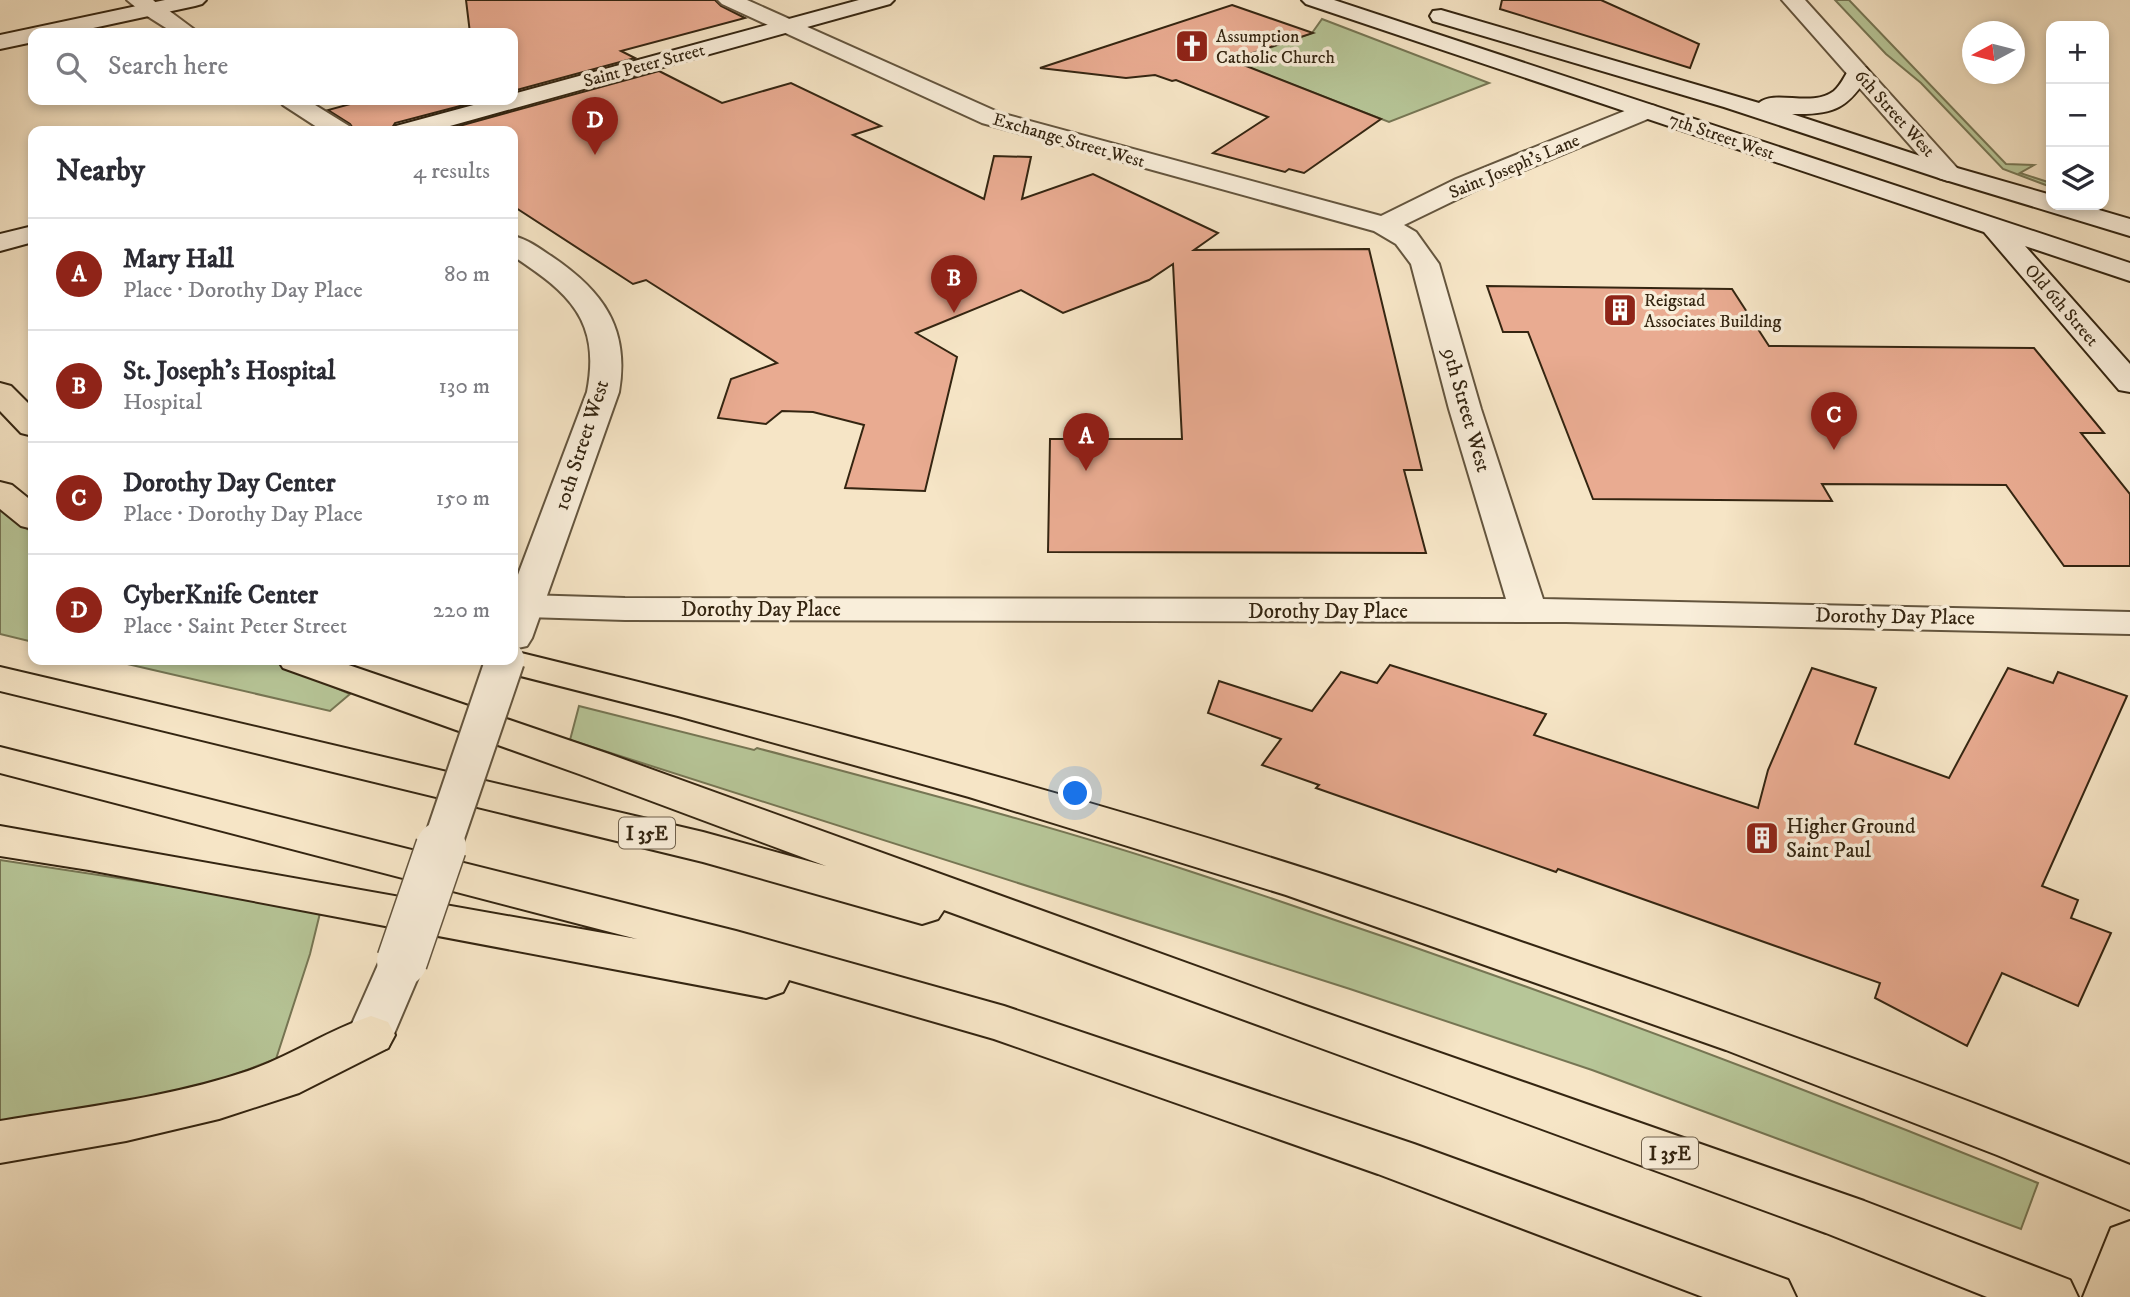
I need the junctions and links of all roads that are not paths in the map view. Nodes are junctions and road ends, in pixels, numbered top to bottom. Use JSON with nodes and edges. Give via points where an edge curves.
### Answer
{"nodes":[{"id":1,"x":194,"y":0,"type":"edge"},
{"id":2,"x":729,"y":0,"type":"edge"},
{"id":3,"x":883,"y":0,"type":"edge"},
{"id":4,"x":1313,"y":0,"type":"edge"},
{"id":5,"x":1793,"y":0,"type":"edge"},
{"id":6,"x":145,"y":5,"type":"edge"},
{"id":7,"x":1423,"y":11,"type":"dead end"},
{"id":8,"x":788,"y":26,"type":"junction"},
{"id":9,"x":59,"y":28,"type":"edge"},
{"id":10,"x":180,"y":28,"type":"edge"},
{"id":11,"x":28,"y":36,"type":"edge"},
{"id":12,"x":0,"y":42,"type":"edge"},
{"id":13,"x":1858,"y":72,"type":"junction"},
{"id":14,"x":518,"y":100,"type":"edge"},
{"id":15,"x":1732,"y":102,"type":"junction"},
{"id":16,"x":299,"y":105,"type":"edge"},
{"id":17,"x":500,"y":105,"type":"edge"},
{"id":18,"x":1646,"y":111,"type":"junction"},
{"id":19,"x":332,"y":126,"type":"edge"},
{"id":20,"x":423,"y":126,"type":"edge"},
{"id":21,"x":1889,"y":152,"type":"junction"},
{"id":22,"x":1948,"y":173,"type":"junction"},
{"id":23,"x":2046,"y":202,"type":"edge"},
{"id":24,"x":2071,"y":210,"type":"edge"},
{"id":25,"x":1384,"y":225,"type":"junction"},
{"id":26,"x":1994,"y":228,"type":"junction"},
{"id":27,"x":2130,"y":229,"type":"edge"},
{"id":28,"x":28,"y":235,"type":"edge"},
{"id":29,"x":0,"y":243,"type":"edge"},
{"id":30,"x":518,"y":247,"type":"edge"},
{"id":31,"x":2130,"y":272,"type":"edge"},
{"id":32,"x":2130,"y":383,"type":"edge"},
{"id":33,"x":0,"y":393,"type":"edge"},
{"id":34,"x":28,"y":421,"type":"edge"},
{"id":35,"x":0,"y":492,"type":"edge"},
{"id":36,"x":28,"y":515,"type":"edge"},
{"id":37,"x":1528,"y":611,"type":"junction"},
{"id":38,"x":518,"y":623,"type":"edge"},
{"id":39,"x":2130,"y":623,"type":"edge"},
{"id":40,"x":518,"y":637,"type":"edge"},
{"id":41,"x":518,"y":641,"type":"edge"},
{"id":42,"x":311,"y":665,"type":"edge"},
{"id":43,"x":503,"y":665,"type":"edge"},
{"id":44,"x":0,"y":679,"type":"edge"},
{"id":45,"x":0,"y":760,"type":"edge"},
{"id":46,"x":0,"y":841,"type":"edge"},
{"id":47,"x":1286,"y":1018,"type":"junction"},
{"id":48,"x":1004,"y":1024,"type":"junction"},
{"id":49,"x":371,"y":1035,"type":"joint"},
{"id":50,"x":0,"y":1142,"type":"edge"},
{"id":51,"x":2130,"y":1188,"type":"edge"},
{"id":52,"x":2130,"y":1244,"type":"edge"},
{"id":53,"x":1768,"y":1297,"type":"edge"},
{"id":54,"x":2050,"y":1297,"type":"edge"},
{"id":55,"x":2111,"y":1297,"type":"edge"}],
"edges":[{"from":1,"to":6,"type":"street"},
{"from":2,"to":8,"type":"street","name":"Exchange Street West"},
{"from":3,"to":8,"type":"street","name":"Saint Peter Street"},
{"from":4,"to":18,"type":"street","name":"7th Street West"},
{"from":5,"to":13,"type":"street","name":"6th Street West"},
{"from":6,"to":9,"type":"street"},
{"from":6,"to":10,"type":"street"},
{"from":7,"to":15,"type":"street","name":"7th Street West"},
{"from":8,"to":14,"type":"street","name":"Saint Peter Street"},
{"from":8,"to":25,"type":"street","name":"Exchange Street West","via":[[1020,128]]},
{"from":11,"to":12,"type":"street"},
{"from":13,"to":15,"type":"street","via":[[1844,95],[1821,103]]},
{"from":13,"to":22,"type":"street","name":"6th Street West"},
{"from":15,"to":21,"type":"street","name":"7th Street West"},
{"from":16,"to":19,"type":"street"},
{"from":17,"to":20,"type":"street","name":"Saint Peter Street"},
{"from":18,"to":21,"type":"street","via":[[1722,114]]},
{"from":18,"to":25,"type":"street","name":"Saint Joseph's Lane","via":[[1465,185]]},
{"from":18,"to":26,"type":"street","name":"7th Street West"},
{"from":21,"to":22,"type":"street","name":"7th Street West"},
{"from":22,"to":23,"type":"street","name":"7th Street West"},
{"from":22,"to":26,"type":"street","name":"6th Street West"},
{"from":24,"to":27,"type":"street","name":"7th Street West"},
{"from":25,"to":37,"type":"street","name":"9th Street West","via":[[1406,238],[1425,264]]},
{"from":26,"to":31,"type":"street","name":"7th Street West"},
{"from":26,"to":32,"type":"street","name":"Old 6th Street"},
{"from":28,"to":29,"type":"street"},
{"from":30,"to":38,"type":"street","name":"10th Street West","via":[[583,296],[601,324],[608,356],[603,391]]},
{"from":33,"to":34,"type":"highway"},
{"from":35,"to":36,"type":"highway"},
{"from":37,"to":39,"type":"street","name":"Dorothy Day Place"},
{"from":37,"to":40,"type":"street","name":"Dorothy Day Place","via":[[625,609]]},
{"from":41,"to":51,"type":"highway","via":[[917,769],[1302,884],[1719,1028]]},
{"from":42,"to":47,"type":"highway","via":[[796,836]]},
{"from":43,"to":49,"type":"street","name":"10th Street West","bridge":true,"via":[[402,961]]},
{"from":44,"to":47,"type":"highway","number":"I 35E","via":[[703,847]]},
{"from":45,"to":48,"type":"highway","via":[[736,948]]},
{"from":46,"to":48,"type":"highway"},
{"from":47,"to":54,"type":"highway","number":"I 35E","via":[[1833,1212]]},
{"from":48,"to":53,"type":"highway","via":[[1384,1154]]},
{"from":49,"to":50,"type":"highway","via":[[252,1090],[155,1115]]},
{"from":52,"to":55,"type":"highway"}]}
